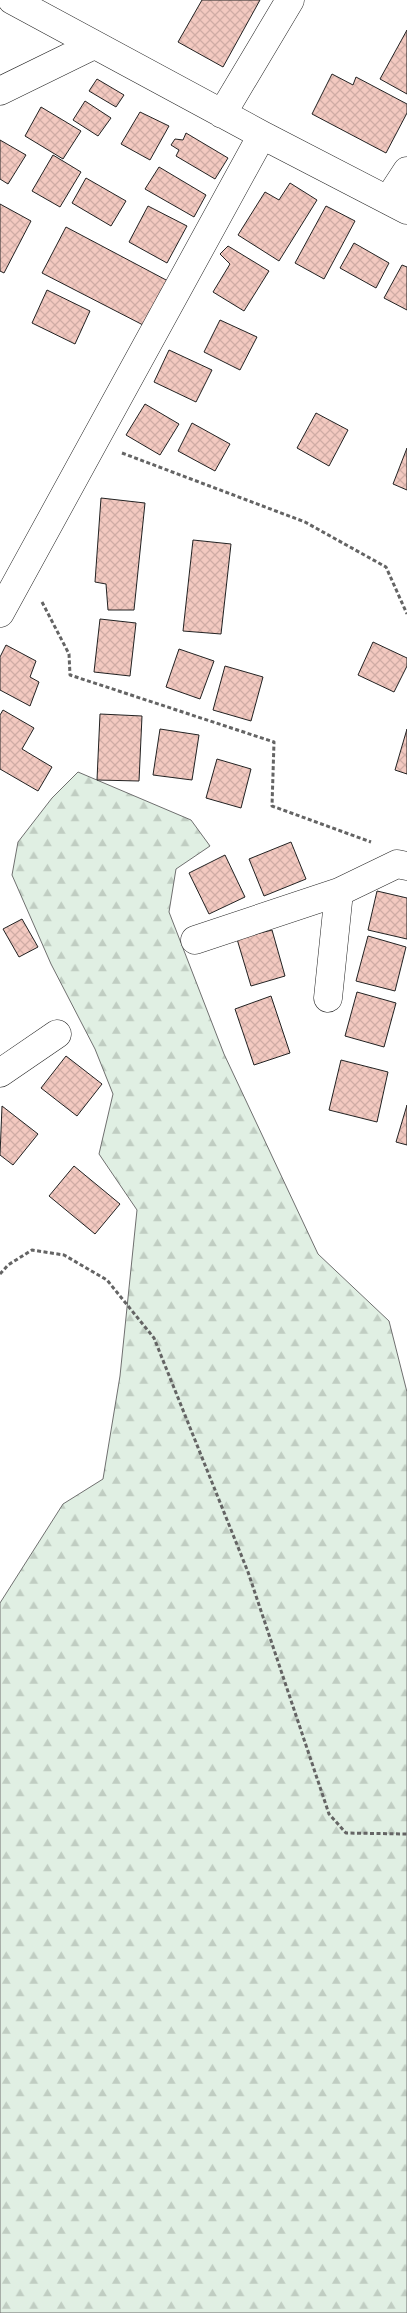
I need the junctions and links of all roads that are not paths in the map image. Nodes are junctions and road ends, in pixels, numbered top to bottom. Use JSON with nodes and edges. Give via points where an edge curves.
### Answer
{"nodes":[{"id":1,"x":12,"y":0,"type":"edge"},
{"id":2,"x":290,"y":0,"type":"edge"},
{"id":3,"x":94,"y":45,"type":"junction"},
{"id":4,"x":0,"y":91,"type":"edge"},
{"id":5,"x":222,"y":114,"type":"junction"},
{"id":6,"x":262,"y":136,"type":"junction"},
{"id":7,"x":407,"y":171,"type":"edge"},
{"id":8,"x":398,"y":205,"type":"edge"},
{"id":9,"x":1,"y":609,"type":"edge"},
{"id":10,"x":402,"y":865,"type":"edge"},
{"id":11,"x":339,"y":892,"type":"junction"},
{"id":12,"x":196,"y":940,"type":"dead end"},
{"id":13,"x":328,"y":998,"type":"dead end"},
{"id":14,"x":57,"y":1034,"type":"dead end"},
{"id":15,"x":0,"y":1073,"type":"edge"}],
"edges":[{"from":1,"to":3,"type":"street"},
{"from":2,"to":5,"type":"street"},
{"from":3,"to":4,"type":"street"},
{"from":3,"to":5,"type":"street"},
{"from":5,"to":6,"type":"street"},
{"from":6,"to":8,"type":"street"},
{"from":6,"to":9,"type":"street"},
{"from":7,"to":8,"type":"street"},
{"from":10,"to":11,"type":"street"},
{"from":11,"to":12,"type":"street"},
{"from":11,"to":13,"type":"street"},
{"from":14,"to":15,"type":"street"}]}
